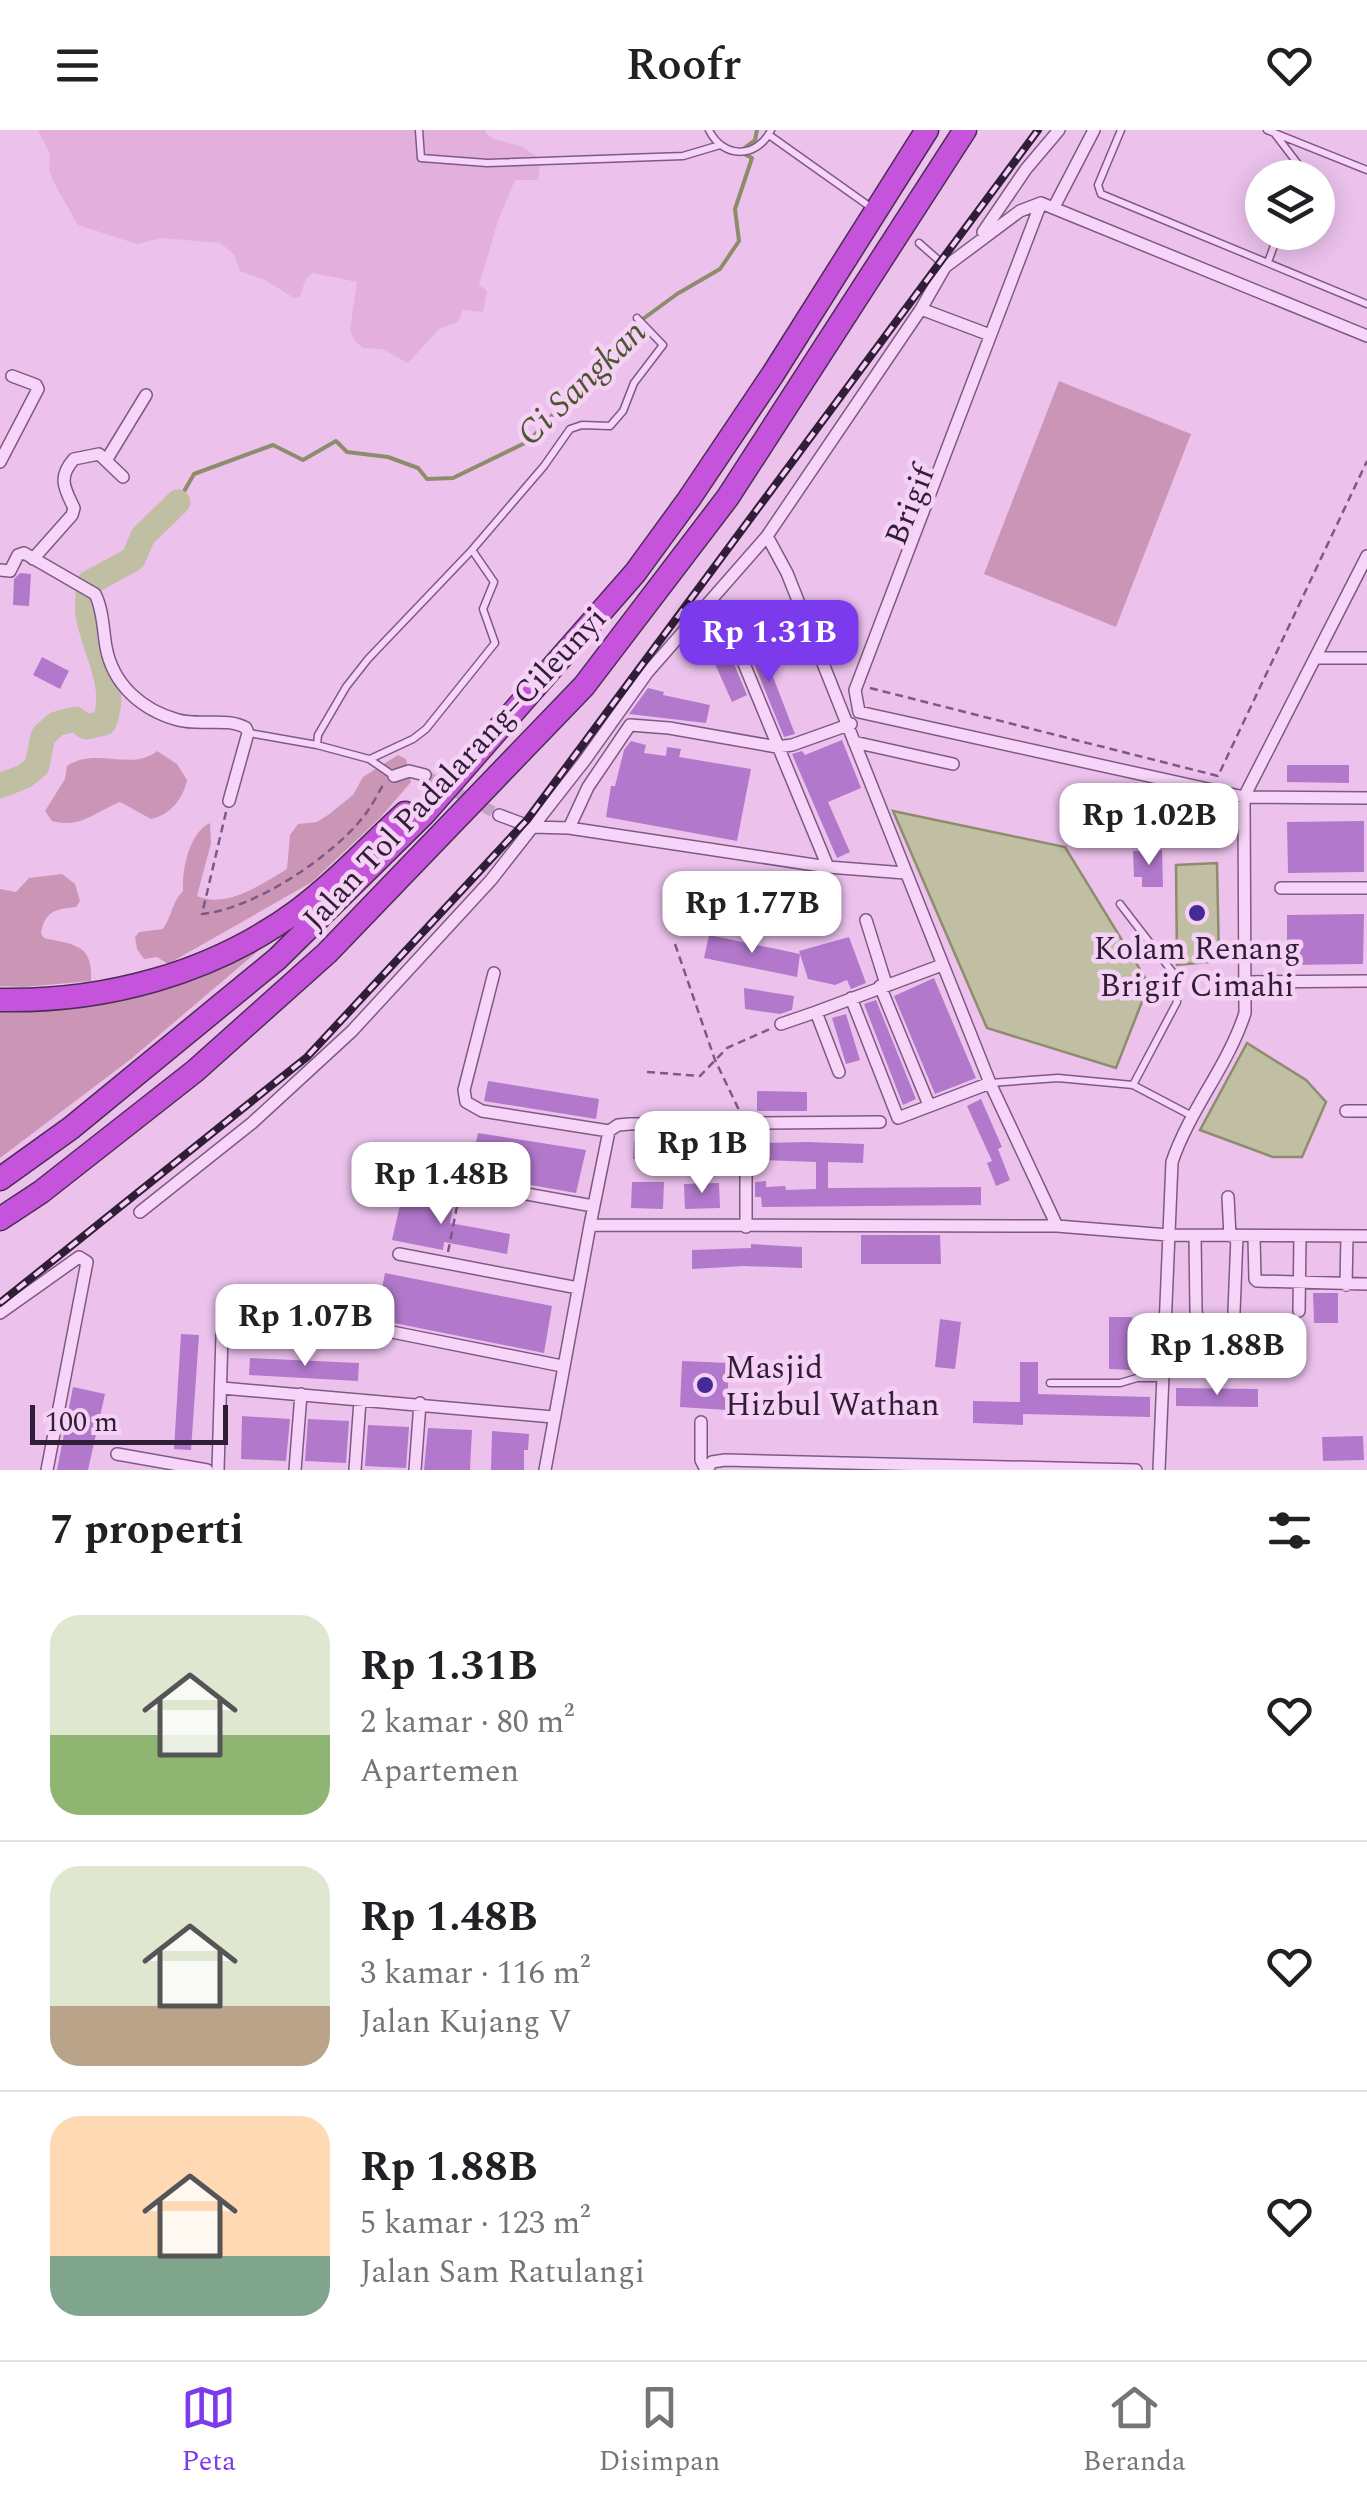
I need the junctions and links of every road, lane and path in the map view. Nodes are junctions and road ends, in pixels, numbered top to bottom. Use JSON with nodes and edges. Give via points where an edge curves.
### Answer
{"nodes":[{"id":1,"x":419,"y":130,"type":"edge"},
{"id":2,"x":709,"y":130,"type":"edge"},
{"id":3,"x":926,"y":130,"type":"edge"},
{"id":4,"x":965,"y":130,"type":"edge"},
{"id":5,"x":1059,"y":130,"type":"edge"},
{"id":6,"x":1094,"y":130,"type":"edge"},
{"id":7,"x":1120,"y":130,"type":"edge"},
{"id":8,"x":770,"y":132,"type":"edge"},
{"id":9,"x":1270,"y":132,"type":"edge"},
{"id":10,"x":720,"y":145,"type":"junction"},
{"id":11,"x":1294,"y":160,"type":"edge"},
{"id":12,"x":1367,"y":170,"type":"edge"},
{"id":13,"x":1048,"y":205,"type":"junction"},
{"id":14,"x":869,"y":206,"type":"dead end"},
{"id":15,"x":979,"y":240,"type":"junction"},
{"id":16,"x":919,"y":243,"type":"dead end"},
{"id":17,"x":1273,"y":250,"type":"edge"},
{"id":18,"x":1268,"y":262,"type":"junction"},
{"id":19,"x":946,"y":267,"type":"junction"},
{"id":20,"x":1367,"y":304,"type":"edge"},
{"id":21,"x":920,"y":309,"type":"junction"},
{"id":22,"x":640,"y":321,"type":"dead end"},
{"id":23,"x":990,"y":335,"type":"junction"},
{"id":24,"x":1367,"y":336,"type":"edge"},
{"id":25,"x":12,"y":376,"type":"dead end"},
{"id":26,"x":146,"y":395,"type":"dead end"},
{"id":27,"x":107,"y":459,"type":"junction"},
{"id":28,"x":1367,"y":460,"type":"edge"},
{"id":29,"x":0,"y":462,"type":"edge"},
{"id":30,"x":123,"y":477,"type":"dead end"},
{"id":31,"x":767,"y":536,"type":"junction"},
{"id":32,"x":472,"y":550,"type":"junction"},
{"id":33,"x":1367,"y":556,"type":"edge"},
{"id":34,"x":33,"y":559,"type":"junction"},
{"id":35,"x":0,"y":570,"type":"edge"},
{"id":36,"x":735,"y":642,"type":"dead end"},
{"id":37,"x":1317,"y":658,"type":"junction"},
{"id":38,"x":1367,"y":658,"type":"edge"},
{"id":39,"x":862,"y":686,"type":"dead end"},
{"id":40,"x":859,"y":712,"type":"junction"},
{"id":41,"x":848,"y":726,"type":"junction"},
{"id":42,"x":496,"y":731,"type":"junction"},
{"id":43,"x":248,"y":733,"type":"junction"},
{"id":44,"x":854,"y":742,"type":"junction"},
{"id":45,"x":316,"y":745,"type":"junction"},
{"id":46,"x":777,"y":747,"type":"junction"},
{"id":47,"x":369,"y":759,"type":"junction"},
{"id":48,"x":953,"y":764,"type":"dead end"},
{"id":49,"x":425,"y":775,"type":"tunnel mouth"},
{"id":50,"x":394,"y":776,"type":"junction"},
{"id":51,"x":1244,"y":797,"type":"junction"},
{"id":52,"x":1367,"y":798,"type":"edge"},
{"id":53,"x":229,"y":801,"type":"joint"},
{"id":54,"x":499,"y":814,"type":"tunnel mouth"},
{"id":55,"x":531,"y":827,"type":"junction"},
{"id":56,"x":570,"y":828,"type":"junction"},
{"id":57,"x":828,"y":867,"type":"junction"},
{"id":58,"x":905,"y":873,"type":"junction"},
{"id":59,"x":1281,"y":888,"type":"dead end"},
{"id":60,"x":1367,"y":888,"type":"edge"},
{"id":61,"x":1120,"y":904,"type":"dead end"},
{"id":62,"x":866,"y":920,"type":"dead end"},
{"id":63,"x":675,"y":944,"type":"dead end"},
{"id":64,"x":942,"y":965,"type":"junction"},
{"id":65,"x":494,"y":973,"type":"dead end"},
{"id":66,"x":1367,"y":981,"type":"edge"},
{"id":67,"x":1246,"y":982,"type":"junction"},
{"id":68,"x":883,"y":985,"type":"junction"},
{"id":69,"x":851,"y":998,"type":"junction"},
{"id":70,"x":0,"y":1000,"type":"edge"},
{"id":71,"x":816,"y":1012,"type":"junction"},
{"id":72,"x":781,"y":1024,"type":"joint"},
{"id":73,"x":715,"y":1060,"type":"junction"},
{"id":74,"x":647,"y":1072,"type":"dead end"},
{"id":75,"x":839,"y":1072,"type":"dead end"},
{"id":76,"x":990,"y":1083,"type":"junction"},
{"id":77,"x":1134,"y":1085,"type":"junction"},
{"id":78,"x":928,"y":1106,"type":"junction"},
{"id":79,"x":1367,"y":1110,"type":"edge"},
{"id":80,"x":1346,"y":1111,"type":"dead end"},
{"id":81,"x":1193,"y":1116,"type":"junction"},
{"id":82,"x":880,"y":1122,"type":"dead end"},
{"id":83,"x":746,"y":1123,"type":"junction"},
{"id":84,"x":609,"y":1131,"type":"junction"},
{"id":85,"x":417,"y":1174,"type":"dead end"},
{"id":86,"x":0,"y":1179,"type":"edge"},
{"id":87,"x":461,"y":1182,"type":"junction"},
{"id":88,"x":41,"y":1192,"type":"junction"},
{"id":89,"x":1228,"y":1197,"type":"dead end"},
{"id":90,"x":593,"y":1206,"type":"junction"},
{"id":91,"x":140,"y":1212,"type":"dead end"},
{"id":92,"x":0,"y":1219,"type":"edge"},
{"id":93,"x":590,"y":1225,"type":"junction"},
{"id":94,"x":1058,"y":1226,"type":"junction"},
{"id":95,"x":746,"y":1227,"type":"junction"},
{"id":96,"x":0,"y":1231,"type":"edge"},
{"id":97,"x":1168,"y":1235,"type":"junction"},
{"id":98,"x":1195,"y":1236,"type":"junction"},
{"id":99,"x":1234,"y":1236,"type":"junction"},
{"id":100,"x":1254,"y":1236,"type":"junction"},
{"id":101,"x":1300,"y":1236,"type":"junction"},
{"id":102,"x":1347,"y":1236,"type":"junction"},
{"id":103,"x":1367,"y":1236,"type":"edge"},
{"id":104,"x":398,"y":1254,"type":"dead end"},
{"id":105,"x":446,"y":1263,"type":"junction"},
{"id":106,"x":1299,"y":1283,"type":"junction"},
{"id":107,"x":1367,"y":1284,"type":"edge"},
{"id":108,"x":1346,"y":1285,"type":"junction"},
{"id":109,"x":578,"y":1288,"type":"junction"},
{"id":110,"x":1299,"y":1311,"type":"dead end"},
{"id":111,"x":1234,"y":1312,"type":"dead end"},
{"id":112,"x":0,"y":1313,"type":"edge"},
{"id":113,"x":387,"y":1331,"type":"dead end"},
{"id":114,"x":1201,"y":1334,"type":"dead end"},
{"id":115,"x":222,"y":1335,"type":"dead end"},
{"id":116,"x":562,"y":1366,"type":"junction"},
{"id":117,"x":1162,"y":1378,"type":"junction"},
{"id":118,"x":1050,"y":1383,"type":"dead end"},
{"id":119,"x":222,"y":1388,"type":"junction"},
{"id":120,"x":301,"y":1394,"type":"junction"},
{"id":121,"x":360,"y":1400,"type":"junction"},
{"id":122,"x":420,"y":1403,"type":"junction"},
{"id":123,"x":552,"y":1416,"type":"junction"},
{"id":124,"x":701,"y":1422,"type":"dead end"},
{"id":125,"x":118,"y":1454,"type":"dead end"},
{"id":126,"x":48,"y":1470,"type":"edge"},
{"id":127,"x":207,"y":1470,"type":"edge"},
{"id":128,"x":218,"y":1470,"type":"edge"},
{"id":129,"x":295,"y":1470,"type":"edge"},
{"id":130,"x":355,"y":1470,"type":"edge"},
{"id":131,"x":415,"y":1470,"type":"edge"},
{"id":132,"x":545,"y":1470,"type":"edge"},
{"id":133,"x":707,"y":1470,"type":"edge"},
{"id":134,"x":1136,"y":1470,"type":"edge"},
{"id":135,"x":1159,"y":1470,"type":"edge"}],
"edges":[{"from":1,"to":10,"type":"lane","via":[[421,158],[487,163],[683,156]]},
{"from":2,"to":10,"type":"lane"},
{"from":3,"to":42,"type":"highway","name":"Jalan Tol Padalarang–Cileunyi","via":[[689,499],[635,572]]},
{"from":4,"to":88,"type":"highway","name":"Jalan Tol Padalarang–Cileunyi","via":[[728,497],[584,686],[327,953],[196,1071]]},
{"from":5,"to":15,"type":"street"},
{"from":6,"to":13,"type":"street"},
{"from":7,"to":18,"type":"lane","via":[[1098,185],[1101,194]]},
{"from":8,"to":10,"type":"lane","via":[[751,151]]},
{"from":8,"to":14,"type":"lane"},
{"from":9,"to":11,"type":"lane"},
{"from":9,"to":12,"type":"lane"},
{"from":13,"to":15,"type":"street","via":[[1020,211]]},
{"from":13,"to":23,"type":"street"},
{"from":13,"to":24,"type":"street"},
{"from":15,"to":19,"type":"street"},
{"from":16,"to":19,"type":"lane"},
{"from":17,"to":18,"type":"lane"},
{"from":18,"to":20,"type":"lane"},
{"from":19,"to":21,"type":"street"},
{"from":21,"to":23,"type":"street"},
{"from":21,"to":31,"type":"street"},
{"from":22,"to":32,"type":"lane","via":[[662,346],[618,419],[610,426],[570,429]]},
{"from":23,"to":40,"type":"street","via":[[856,683]]},
{"from":25,"to":29,"type":"street","via":[[38,389]]},
{"from":26,"to":27,"type":"street"},
{"from":27,"to":30,"type":"street"},
{"from":27,"to":34,"type":"street","via":[[88,454],[70,463],[63,487],[72,514]]},
{"from":28,"to":39,"type":"path","via":[[1218,776]]},
{"from":31,"to":41,"type":"street"},
{"from":31,"to":55,"type":"street","via":[[647,673]]},
{"from":32,"to":45,"type":"lane","via":[[368,659]]},
{"from":32,"to":47,"type":"lane","via":[[494,582],[483,610],[495,643],[434,722]]},
{"from":33,"to":37,"type":"street"},
{"from":34,"to":35,"type":"street","via":[[20,553],[10,570]]},
{"from":34,"to":43,"type":"street","via":[[95,594],[107,653],[146,708],[180,721],[236,723]]},
{"from":36,"to":46,"type":"street"},
{"from":37,"to":38,"type":"street"},
{"from":37,"to":51,"type":"street"},
{"from":40,"to":41,"type":"street"},
{"from":40,"to":51,"type":"street"},
{"from":41,"to":44,"type":"street"},
{"from":41,"to":46,"type":"street"},
{"from":42,"to":70,"type":"highway","via":[[300,909],[228,954],[128,988]]},
{"from":42,"to":86,"type":"highway","name":"Jalan Tol Padalarang–Cileunyi","via":[[424,814],[277,959]]},
{"from":43,"to":45,"type":"lane"},
{"from":43,"to":53,"type":"street"},
{"from":44,"to":48,"type":"street"},
{"from":44,"to":58,"type":"street"},
{"from":45,"to":47,"type":"lane"},
{"from":46,"to":56,"type":"street","via":[[630,726]]},
{"from":46,"to":57,"type":"street"},
{"from":47,"to":50,"type":"lane"},
{"from":49,"to":50,"type":"street"},
{"from":50,"to":53,"type":"path","via":[[366,815],[306,868],[250,899],[202,914]]},
{"from":51,"to":52,"type":"street"},
{"from":51,"to":67,"type":"street"},
{"from":54,"to":55,"type":"street"},
{"from":55,"to":56,"type":"street"},
{"from":55,"to":91,"type":"street","via":[[352,1032]]},
{"from":56,"to":57,"type":"street"},
{"from":57,"to":58,"type":"street"},
{"from":58,"to":64,"type":"street"},
{"from":59,"to":60,"type":"street"},
{"from":61,"to":77,"type":"lane","via":[[1178,986],[1177,1002]]},
{"from":62,"to":68,"type":"street"},
{"from":63,"to":73,"type":"path"},
{"from":64,"to":68,"type":"street"},
{"from":64,"to":76,"type":"street"},
{"from":65,"to":84,"type":"street","via":[[466,1102],[482,1111]]},
{"from":66,"to":67,"type":"street"},
{"from":67,"to":81,"type":"street","via":[[1237,1038]]},
{"from":68,"to":69,"type":"street"},
{"from":68,"to":78,"type":"street"},
{"from":69,"to":71,"type":"street"},
{"from":69,"to":78,"type":"street","via":[[898,1118]]},
{"from":71,"to":72,"type":"street"},
{"from":71,"to":75,"type":"street"},
{"from":72,"to":73,"type":"path"},
{"from":73,"to":74,"type":"path","via":[[700,1076]]},
{"from":73,"to":83,"type":"path"},
{"from":76,"to":77,"type":"lane","via":[[1058,1078]]},
{"from":76,"to":78,"type":"street"},
{"from":76,"to":94,"type":"street"},
{"from":77,"to":81,"type":"lane"},
{"from":79,"to":80,"type":"street"},
{"from":81,"to":97,"type":"street","via":[[1172,1162]]},
{"from":82,"to":83,"type":"street"},
{"from":83,"to":84,"type":"street","via":[[630,1124]]},
{"from":83,"to":95,"type":"street"},
{"from":84,"to":90,"type":"street"},
{"from":85,"to":87,"type":"street"},
{"from":87,"to":90,"type":"street"},
{"from":87,"to":105,"type":"path"},
{"from":88,"to":92,"type":"highway","name":"Jalan Tol Padalarang–Cileunyi"},
{"from":88,"to":96,"type":"highway"},
{"from":89,"to":99,"type":"street"},
{"from":90,"to":93,"type":"street"},
{"from":93,"to":95,"type":"street"},
{"from":93,"to":109,"type":"street"},
{"from":94,"to":95,"type":"street"},
{"from":94,"to":97,"type":"street"},
{"from":97,"to":98,"type":"street"},
{"from":97,"to":117,"type":"street"},
{"from":98,"to":99,"type":"street"},
{"from":98,"to":114,"type":"street"},
{"from":99,"to":100,"type":"street"},
{"from":99,"to":111,"type":"street"},
{"from":100,"to":101,"type":"street"},
{"from":100,"to":106,"type":"street","via":[[1254,1279]]},
{"from":101,"to":102,"type":"street"},
{"from":101,"to":106,"type":"street"},
{"from":102,"to":103,"type":"street"},
{"from":102,"to":108,"type":"street"},
{"from":104,"to":105,"type":"street"},
{"from":105,"to":109,"type":"street"},
{"from":106,"to":108,"type":"street"},
{"from":106,"to":110,"type":"street"},
{"from":107,"to":108,"type":"street"},
{"from":109,"to":116,"type":"street"},
{"from":112,"to":126,"type":"street","via":[[78,1257],[87,1262]]},
{"from":113,"to":116,"type":"street"},
{"from":115,"to":119,"type":"street"},
{"from":116,"to":123,"type":"street"},
{"from":117,"to":118,"type":"lane"},
{"from":117,"to":135,"type":"street"},
{"from":119,"to":120,"type":"street"},
{"from":119,"to":128,"type":"street"},
{"from":120,"to":121,"type":"street"},
{"from":120,"to":129,"type":"street"},
{"from":121,"to":122,"type":"street"},
{"from":121,"to":130,"type":"street"},
{"from":122,"to":123,"type":"street"},
{"from":122,"to":131,"type":"street"},
{"from":123,"to":132,"type":"street"},
{"from":124,"to":133,"type":"street"},
{"from":125,"to":127,"type":"street"},
{"from":133,"to":134,"type":"street","via":[[725,1460]]}]}
